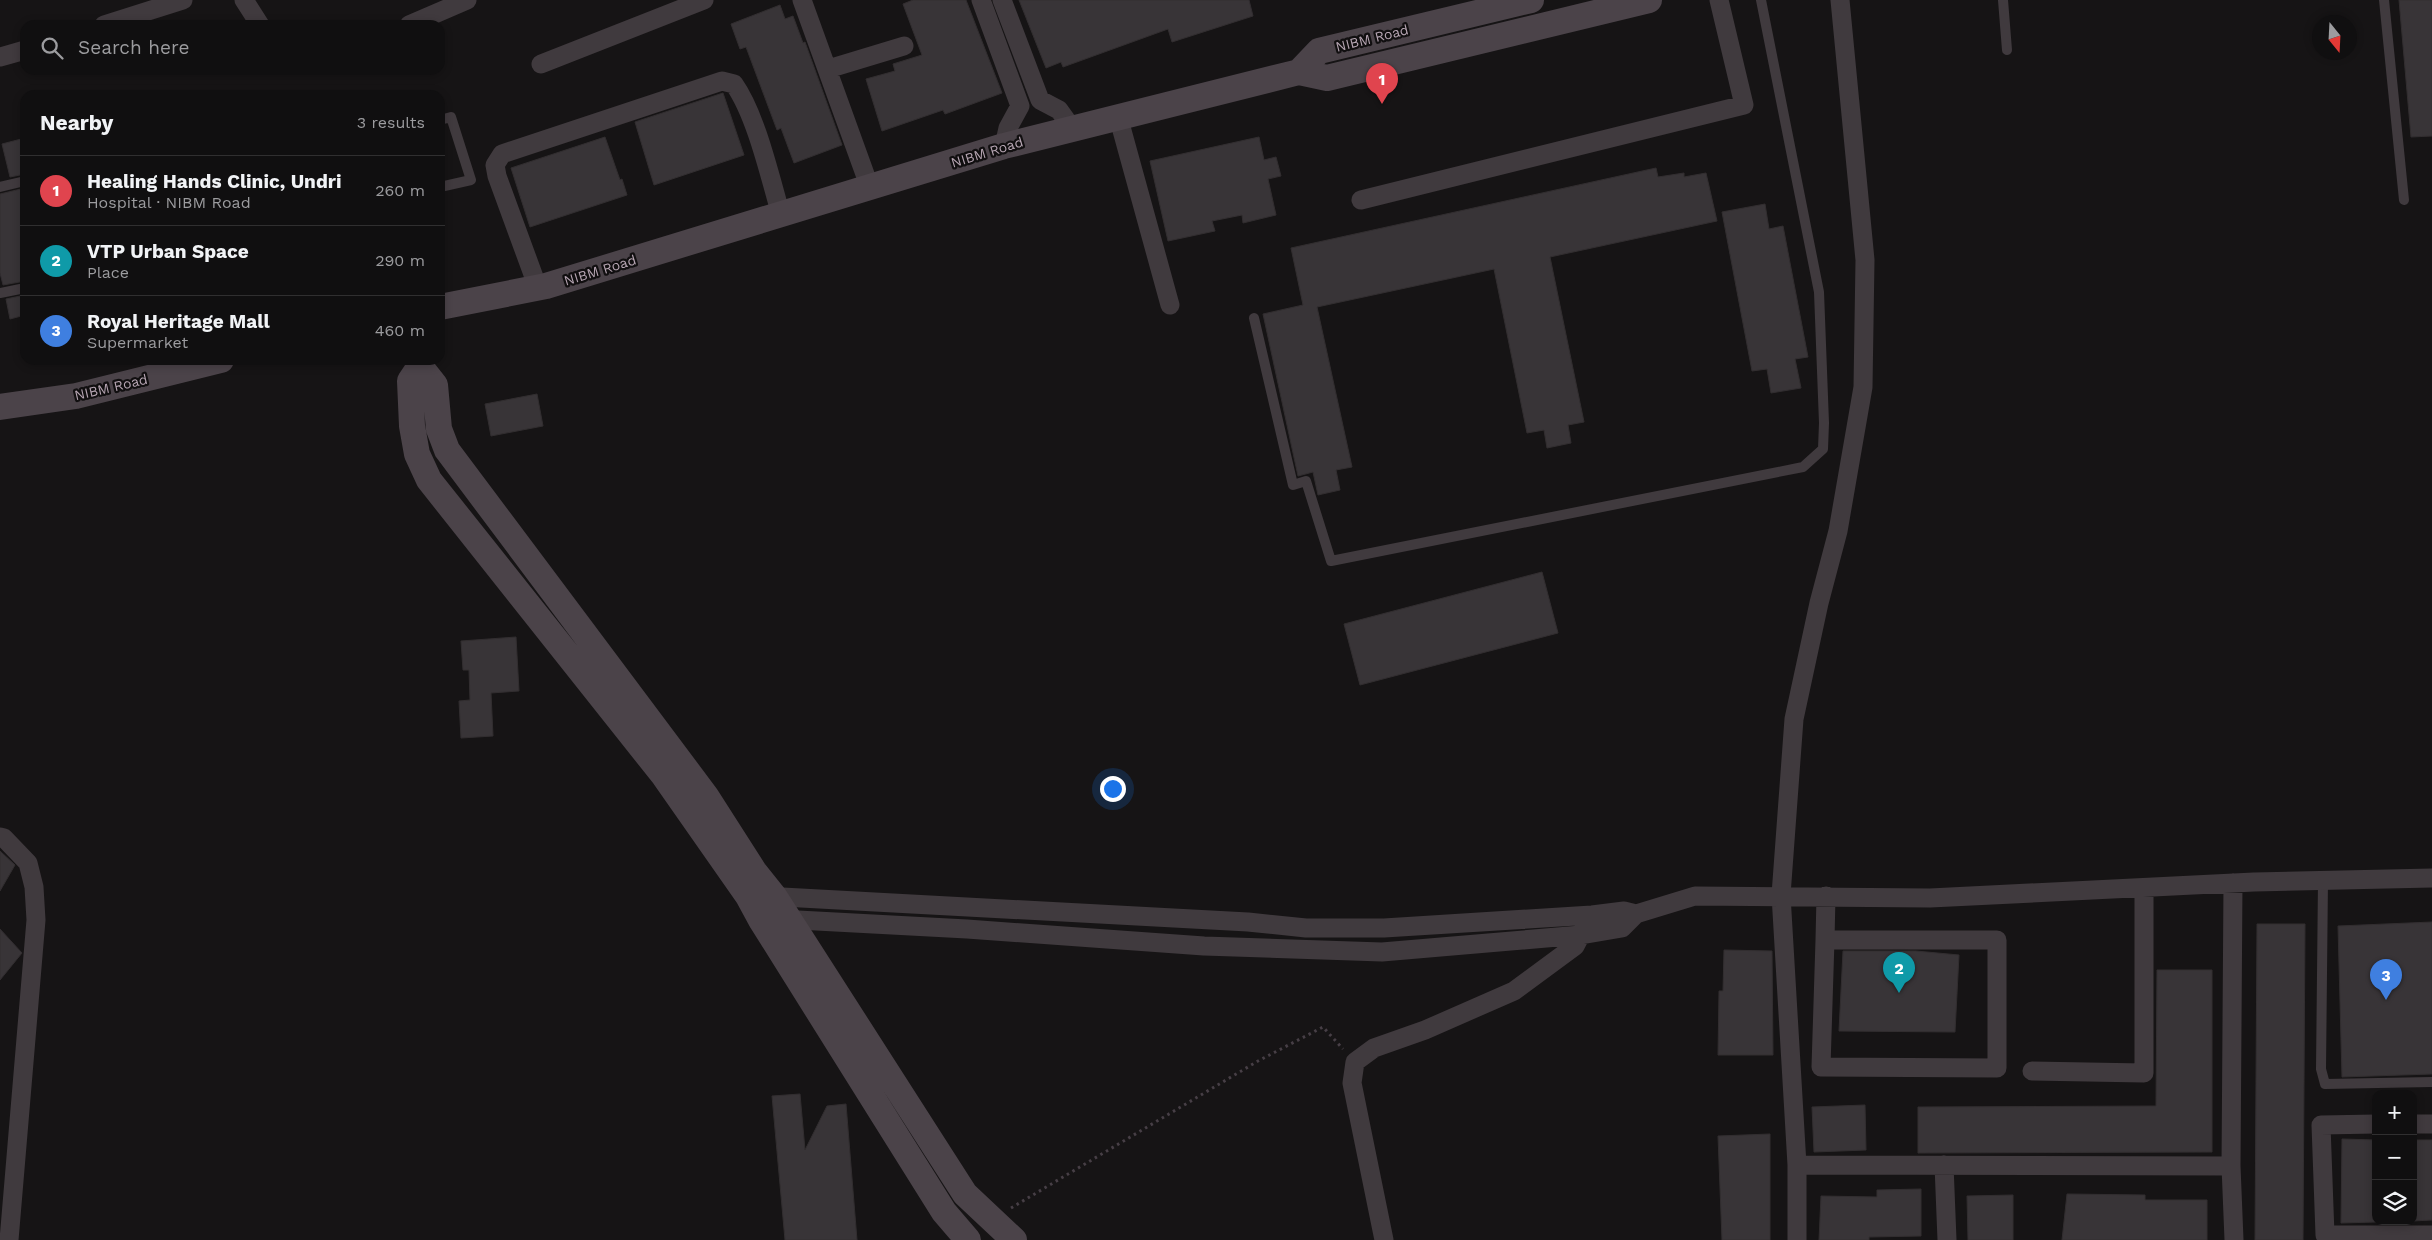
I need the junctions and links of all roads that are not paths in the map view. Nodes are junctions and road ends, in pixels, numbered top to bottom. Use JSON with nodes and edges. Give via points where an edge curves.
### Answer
{"nodes":[{"id":1,"x":184,"y":0,"type":"edge"},
{"id":2,"x":244,"y":0,"type":"edge"},
{"id":3,"x":467,"y":0,"type":"edge"},
{"id":4,"x":704,"y":0,"type":"edge"},
{"id":5,"x":802,"y":0,"type":"edge"},
{"id":6,"x":1531,"y":0,"type":"edge"},
{"id":7,"x":1649,"y":0,"type":"edge"},
{"id":8,"x":1719,"y":0,"type":"edge"},
{"id":9,"x":1761,"y":0,"type":"edge"},
{"id":10,"x":1840,"y":0,"type":"edge"},
{"id":11,"x":2003,"y":0,"type":"edge"},
{"id":12,"x":2384,"y":0,"type":"edge"},
{"id":13,"x":1004,"y":3,"type":"edge"},
{"id":14,"x":984,"y":7,"type":"edge"},
{"id":15,"x":120,"y":20,"type":"edge"},
{"id":16,"x":257,"y":20,"type":"edge"},
{"id":17,"x":421,"y":20,"type":"edge"},
{"id":18,"x":904,"y":46,"type":"dead end"},
{"id":19,"x":2007,"y":50,"type":"dead end"},
{"id":20,"x":20,"y":51,"type":"edge"},
{"id":21,"x":0,"y":57,"type":"edge"},
{"id":22,"x":541,"y":64,"type":"dead end"},
{"id":23,"x":828,"y":69,"type":"junction"},
{"id":24,"x":1299,"y":72,"type":"junction"},
{"id":25,"x":1118,"y":116,"type":"junction"},
{"id":26,"x":445,"y":119,"type":"edge"},
{"id":27,"x":1072,"y":128,"type":"junction"},
{"id":28,"x":1004,"y":146,"type":"junction"},
{"id":29,"x":20,"y":182,"type":"edge"},
{"id":30,"x":445,"y":186,"type":"edge"},
{"id":31,"x":0,"y":187,"type":"edge"},
{"id":32,"x":870,"y":188,"type":"junction"},
{"id":33,"x":1361,"y":200,"type":"dead end"},
{"id":34,"x":2404,"y":200,"type":"dead end"},
{"id":35,"x":780,"y":215,"type":"junction"},
{"id":36,"x":538,"y":288,"type":"junction"},
{"id":37,"x":20,"y":289,"type":"edge"},
{"id":38,"x":0,"y":293,"type":"edge"},
{"id":39,"x":1170,"y":305,"type":"dead end"},
{"id":40,"x":445,"y":306,"type":"edge"},
{"id":41,"x":1254,"y":318,"type":"dead end"},
{"id":42,"x":201,"y":365,"type":"edge"},
{"id":43,"x":419,"y":365,"type":"edge"},
{"id":44,"x":421,"y":365,"type":"edge"},
{"id":45,"x":0,"y":408,"type":"edge"},
{"id":46,"x":0,"y":837,"type":"edge"},
{"id":47,"x":2432,"y":878,"type":"edge"},
{"id":48,"x":2323,"y":880,"type":"junction"},
{"id":49,"x":2233,"y":883,"type":"junction"},
{"id":50,"x":2144,"y":888,"type":"junction"},
{"id":51,"x":748,"y":896,"type":"junction"},
{"id":52,"x":774,"y":896,"type":"junction"},
{"id":53,"x":1781,"y":896,"type":"junction"},
{"id":54,"x":1826,"y":896,"type":"junction"},
{"id":55,"x":1636,"y":914,"type":"junction"},
{"id":56,"x":1592,"y":915,"type":"junction"},
{"id":57,"x":788,"y":919,"type":"junction"},
{"id":58,"x":761,"y":920,"type":"junction"},
{"id":59,"x":1581,"y":935,"type":"junction"},
{"id":60,"x":1825,"y":940,"type":"junction"},
{"id":61,"x":2032,"y":1071,"type":"dead end"},
{"id":62,"x":2432,"y":1082,"type":"edge"},
{"id":63,"x":2372,"y":1124,"type":"edge"},
{"id":64,"x":2417,"y":1124,"type":"edge"},
{"id":65,"x":2432,"y":1124,"type":"edge"},
{"id":66,"x":1797,"y":1165,"type":"junction"},
{"id":67,"x":1944,"y":1165,"type":"junction"},
{"id":68,"x":2231,"y":1166,"type":"junction"},
{"id":69,"x":2432,"y":1235,"type":"edge"},
{"id":70,"x":9,"y":1240,"type":"edge"},
{"id":71,"x":968,"y":1240,"type":"edge"},
{"id":72,"x":1014,"y":1240,"type":"edge"},
{"id":73,"x":1384,"y":1240,"type":"edge"},
{"id":74,"x":1797,"y":1240,"type":"edge"},
{"id":75,"x":1947,"y":1240,"type":"edge"},
{"id":76,"x":2234,"y":1240,"type":"edge"}],
"edges":[{"from":1,"to":15,"type":"street"},
{"from":2,"to":16,"type":"street"},
{"from":3,"to":17,"type":"street"},
{"from":4,"to":22,"type":"street"},
{"from":5,"to":23,"type":"street"},
{"from":6,"to":24,"type":"street","name":"NIBM Road","via":[[1319,51]]},
{"from":7,"to":24,"type":"street","via":[[1326,78]]},
{"from":8,"to":33,"type":"street","via":[[1744,105]]},
{"from":9,"to":41,"type":"lane","via":[[1819,292],[1823,449],[1803,466],[1331,561],[1306,480],[1293,485]]},
{"from":10,"to":53,"type":"street","via":[[1865,260],[1863,387],[1838,531],[1794,719]]},
{"from":11,"to":19,"type":"lane"},
{"from":12,"to":34,"type":"lane"},
{"from":13,"to":14,"type":"street"},
{"from":13,"to":27,"type":"street","via":[[1040,100],[1059,110]]},
{"from":14,"to":28,"type":"street","via":[[1020,106],[1008,128]]},
{"from":18,"to":23,"type":"street"},
{"from":20,"to":21,"type":"street"},
{"from":23,"to":32,"type":"street"},
{"from":24,"to":25,"type":"street","name":"NIBM Road"},
{"from":25,"to":27,"type":"street","name":"NIBM Road"},
{"from":25,"to":39,"type":"street"},
{"from":26,"to":30,"type":"lane","via":[[451,117],[472,180]]},
{"from":27,"to":28,"type":"street","name":"NIBM Road"},
{"from":28,"to":32,"type":"street","name":"NIBM Road"},
{"from":29,"to":31,"type":"lane"},
{"from":32,"to":35,"type":"street","name":"NIBM Road"},
{"from":35,"to":36,"type":"street","name":"NIBM Road"},
{"from":35,"to":36,"type":"street","via":[[763,153],[741,93],[734,84],[722,81],[502,154],[496,165],[497,176]]},
{"from":36,"to":40,"type":"street","name":"NIBM Road"},
{"from":37,"to":38,"type":"lane"},
{"from":42,"to":45,"type":"street","name":"NIBM Road","via":[[76,396]]},
{"from":43,"to":51,"type":"street","via":[[410,381],[412,426],[417,454],[429,480],[664,776]]},
{"from":44,"to":52,"type":"street","via":[[436,385],[439,429],[447,450],[706,796]]},
{"from":46,"to":70,"type":"street","via":[[28,862],[34,887],[36,920]]},
{"from":47,"to":48,"type":"street"},
{"from":48,"to":49,"type":"street"},
{"from":48,"to":62,"type":"lane","via":[[2321,1069],[2324,1084]]},
{"from":49,"to":50,"type":"street"},
{"from":49,"to":68,"type":"street"},
{"from":50,"to":54,"type":"street","via":[[1930,898]]},
{"from":50,"to":61,"type":"street","via":[[2144,1074]]},
{"from":51,"to":52,"type":"street"},
{"from":51,"to":58,"type":"street"},
{"from":52,"to":56,"type":"street","via":[[1238,921],[1306,928],[1384,928]]},
{"from":52,"to":57,"type":"street"},
{"from":53,"to":54,"type":"street"},
{"from":53,"to":55,"type":"street","via":[[1695,896]]},
{"from":53,"to":66,"type":"street"},
{"from":54,"to":60,"type":"street"},
{"from":55,"to":56,"type":"street","via":[[1624,911]]},
{"from":55,"to":59,"type":"street","via":[[1622,928]]},
{"from":56,"to":59,"type":"street"},
{"from":57,"to":58,"type":"street"},
{"from":57,"to":59,"type":"street","via":[[1204,946],[1382,952]]},
{"from":57,"to":72,"type":"street","via":[[965,1194]]},
{"from":58,"to":71,"type":"street","via":[[944,1212]]},
{"from":59,"to":73,"type":"street","via":[[1576,946],[1514,991],[1425,1030],[1374,1048],[1356,1062],[1352,1083]]},
{"from":60,"to":60,"type":"street","via":[[1821,1066],[1997,1068],[1997,940]]},
{"from":63,"to":69,"type":"street","via":[[2321,1125],[2325,1235]]},
{"from":64,"to":65,"type":"street"},
{"from":66,"to":67,"type":"street"},
{"from":66,"to":74,"type":"street"},
{"from":67,"to":68,"type":"street"},
{"from":67,"to":75,"type":"street"},
{"from":68,"to":76,"type":"street"}]}
